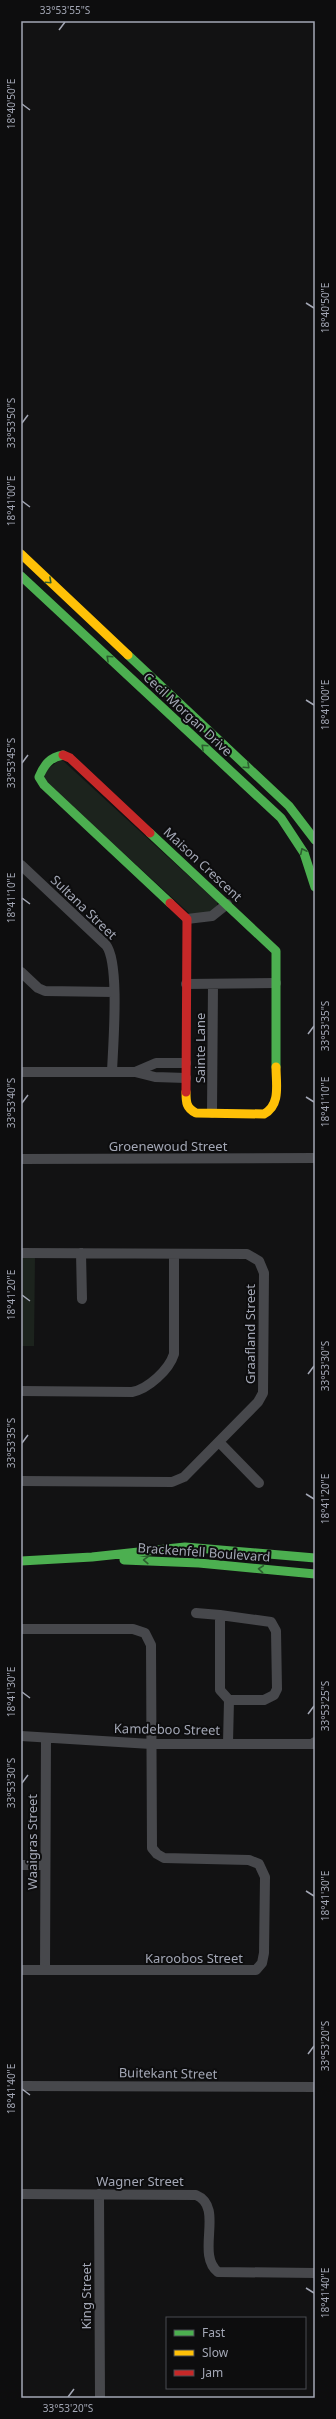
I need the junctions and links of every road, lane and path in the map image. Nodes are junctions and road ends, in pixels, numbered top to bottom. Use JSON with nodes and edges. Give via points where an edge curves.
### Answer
{"nodes":[{"id":1,"x":21,"y":554,"type":"edge"},
{"id":2,"x":21,"y":576,"type":"edge"},
{"id":3,"x":315,"y":840,"type":"edge"},
{"id":4,"x":21,"y":865,"type":"edge"},
{"id":5,"x":315,"y":887,"type":"edge"},
{"id":6,"x":227,"y":904,"type":"junction"},
{"id":7,"x":187,"y":919,"type":"junction"},
{"id":8,"x":21,"y":972,"type":"edge"},
{"id":9,"x":276,"y":983,"type":"junction"},
{"id":10,"x":186,"y":984,"type":"junction"},
{"id":11,"x":213,"y":984,"type":"junction"},
{"id":12,"x":113,"y":992,"type":"junction"},
{"id":13,"x":186,"y":1064,"type":"junction"},
{"id":14,"x":21,"y":1072,"type":"edge"},
{"id":15,"x":112,"y":1072,"type":"junction"},
{"id":16,"x":136,"y":1072,"type":"junction"},
{"id":17,"x":186,"y":1078,"type":"junction"},
{"id":18,"x":212,"y":1113,"type":"junction"},
{"id":19,"x":21,"y":1158,"type":"edge"},
{"id":20,"x":315,"y":1158,"type":"edge"},
{"id":21,"x":21,"y":1253,"type":"edge"},
{"id":22,"x":81,"y":1253,"type":"junction"},
{"id":23,"x":174,"y":1254,"type":"junction"},
{"id":24,"x":82,"y":1298,"type":"dead end"},
{"id":25,"x":21,"y":1391,"type":"edge"},
{"id":26,"x":218,"y":1442,"type":"junction"},
{"id":27,"x":21,"y":1481,"type":"edge"},
{"id":28,"x":259,"y":1483,"type":"dead end"},
{"id":29,"x":92,"y":1557,"type":"junction"},
{"id":30,"x":315,"y":1558,"type":"edge"},
{"id":31,"x":21,"y":1560,"type":"edge"},
{"id":32,"x":315,"y":1574,"type":"edge"},
{"id":33,"x":196,"y":1613,"type":"dead end"},
{"id":34,"x":220,"y":1615,"type":"junction"},
{"id":35,"x":21,"y":1629,"type":"edge"},
{"id":36,"x":229,"y":1700,"type":"junction"},
{"id":37,"x":21,"y":1736,"type":"edge"},
{"id":38,"x":46,"y":1738,"type":"junction"},
{"id":39,"x":228,"y":1743,"type":"junction"},
{"id":40,"x":151,"y":1744,"type":"junction"},
{"id":41,"x":314,"y":1744,"type":"edge"},
{"id":42,"x":21,"y":1865,"type":"edge"},
{"id":43,"x":45,"y":1865,"type":"junction"},
{"id":44,"x":21,"y":1970,"type":"edge"},
{"id":45,"x":45,"y":1970,"type":"junction"},
{"id":46,"x":21,"y":2086,"type":"edge"},
{"id":47,"x":315,"y":2087,"type":"edge"},
{"id":48,"x":21,"y":2194,"type":"edge"},
{"id":49,"x":99,"y":2194,"type":"junction"},
{"id":50,"x":315,"y":2273,"type":"edge"},
{"id":51,"x":100,"y":2398,"type":"edge"}],
"edges":[{"from":1,"to":3,"type":"street","name":"Cecil Morgan Drive","one_way":true,"via":[[285,802]]},
{"from":5,"to":2,"type":"street","name":"Cecil Morgan Drive","one_way":true,"via":[[304,853],[281,818]]},
{"from":4,"to":12,"type":"street","name":"Sultana Street","via":[[106,945],[112,957]]},
{"from":6,"to":7,"type":"street","via":[[212,916]]},
{"from":6,"to":7,"type":"street","name":"Maison Crescent","via":[[70,758],[63,754],[53,756],[42,768],[39,777],[44,786]]},
{"from":6,"to":9,"type":"street","name":"Maison Crescent","via":[[276,951]]},
{"from":7,"to":10,"type":"street","name":"Maison Crescent"},
{"from":8,"to":12,"type":"street","via":[[45,991]]},
{"from":9,"to":11,"type":"street"},
{"from":9,"to":18,"type":"street","name":"Maison Crescent","via":[[274,1107],[264,1114]]},
{"from":10,"to":11,"type":"street"},
{"from":10,"to":13,"type":"street","name":"Maison Crescent"},
{"from":11,"to":18,"type":"street","name":"Sainte Lane"},
{"from":12,"to":15,"type":"street","name":"Sultana Street"},
{"from":13,"to":16,"type":"street","via":[[156,1063]]},
{"from":13,"to":17,"type":"street","name":"Maison Crescent"},
{"from":14,"to":15,"type":"street"},
{"from":15,"to":16,"type":"street"},
{"from":16,"to":17,"type":"street","via":[[155,1077]]},
{"from":17,"to":18,"type":"street","name":"Maison Crescent","via":[[188,1107],[196,1113]]},
{"from":19,"to":20,"type":"street","name":"Groenewoud Street"},
{"from":21,"to":22,"type":"street","name":"Graafland Street"},
{"from":22,"to":23,"type":"street","name":"Graafland Street"},
{"from":22,"to":24,"type":"street"},
{"from":23,"to":25,"type":"street","via":[[174,1354],[169,1364],[148,1385],[132,1392]]},
{"from":23,"to":26,"type":"street","name":"Graafland Street","via":[[247,1254],[256,1258],[263,1268],[263,1393],[258,1402]]},
{"from":26,"to":27,"type":"street","name":"Graafland Street","via":[[176,1481]]},
{"from":26,"to":28,"type":"street"},
{"from":29,"to":30,"type":"street","name":"Brackenfell Boulevard","via":[[196,1547]]},
{"from":29,"to":31,"type":"street","name":"Brackenfell Boulevard"},
{"from":32,"to":29,"type":"street","name":"Brackenfell Boulevard","one_way":true,"via":[[199,1563]]},
{"from":33,"to":34,"type":"street"},
{"from":34,"to":36,"type":"street","via":[[220,1690]]},
{"from":34,"to":36,"type":"street","via":[[269,1620],[276,1628],[277,1689],[274,1695],[267,1700]]},
{"from":35,"to":40,"type":"street","via":[[132,1629],[145,1633],[151,1645]]},
{"from":36,"to":39,"type":"street"},
{"from":37,"to":38,"type":"street","name":"Kamdeboo Street"},
{"from":38,"to":40,"type":"street","name":"Kamdeboo Street"},
{"from":38,"to":43,"type":"street","name":"Waaigras Street"},
{"from":39,"to":40,"type":"street","name":"Kamdeboo Street"},
{"from":39,"to":41,"type":"street","name":"Kamdeboo Street"},
{"from":40,"to":45,"type":"street","name":"Karoobos Street","via":[[152,1848],[164,1858],[249,1860],[259,1864],[265,1877],[262,1963],[250,1972]]},
{"from":42,"to":43,"type":"street"},
{"from":43,"to":45,"type":"street","name":"Waaigras Street"},
{"from":44,"to":45,"type":"street","name":"Karoobos Street"},
{"from":46,"to":47,"type":"street","name":"Buitekant Street"},
{"from":48,"to":49,"type":"street","name":"Wagner Street"},
{"from":49,"to":50,"type":"street","name":"Wagner Street","via":[[201,2197],[208,2206],[209,2260],[218,2272]]},
{"from":49,"to":51,"type":"street","name":"King Street"}]}
